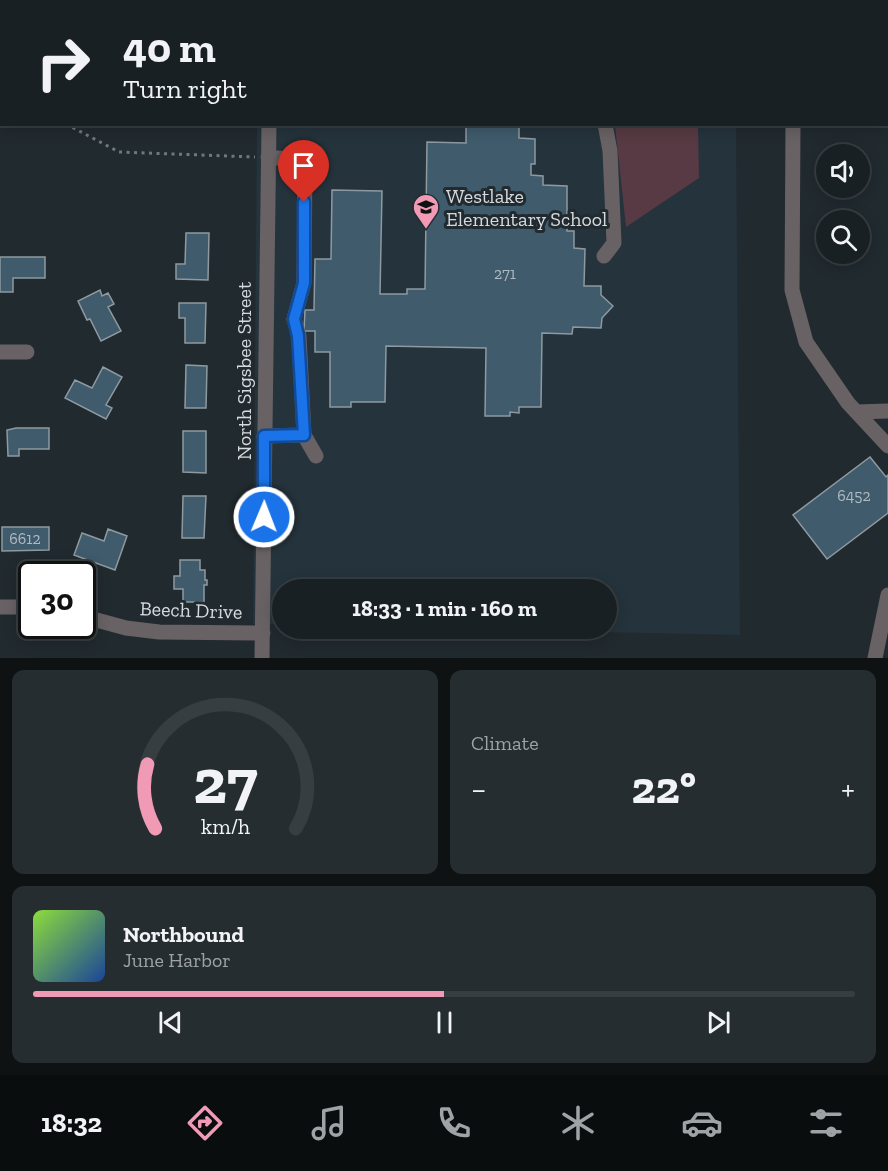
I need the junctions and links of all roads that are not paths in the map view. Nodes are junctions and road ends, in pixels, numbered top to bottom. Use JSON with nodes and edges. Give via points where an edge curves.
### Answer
{"nodes":[{"id":1,"x":269,"y":126,"type":"edge"},
{"id":2,"x":605,"y":126,"type":"edge"},
{"id":3,"x":794,"y":126,"type":"edge"},
{"id":4,"x":268,"y":157,"type":"junction"},
{"id":5,"x":604,"y":256,"type":"dead end"},
{"id":6,"x":0,"y":352,"type":"edge"},
{"id":7,"x":27,"y":352,"type":"dead end"},
{"id":8,"x":888,"y":411,"type":"edge"},
{"id":9,"x":857,"y":412,"type":"junction"},
{"id":10,"x":304,"y":435,"type":"junction"},
{"id":11,"x":264,"y":436,"type":"junction"},
{"id":12,"x":888,"y":446,"type":"edge"},
{"id":13,"x":316,"y":456,"type":"dead end"},
{"id":14,"x":888,"y":595,"type":"edge"},
{"id":15,"x":0,"y":607,"type":"edge"},
{"id":16,"x":18,"y":607,"type":"edge"},
{"id":17,"x":96,"y":620,"type":"edge"},
{"id":18,"x":263,"y":633,"type":"junction"},
{"id":19,"x":262,"y":658,"type":"edge"},
{"id":20,"x":875,"y":658,"type":"edge"}],
"edges":[{"from":1,"to":4,"type":"street","name":"North Sigsbee Street"},
{"from":2,"to":5,"type":"street","via":[[614,243]]},
{"from":3,"to":9,"type":"street","via":[[792,290],[797,314],[806,342]]},
{"from":4,"to":10,"type":"street","via":[[305,161],[304,283],[294,319]]},
{"from":4,"to":11,"type":"street","name":"North Sigsbee Street"},
{"from":6,"to":7,"type":"street"},
{"from":8,"to":9,"type":"street"},
{"from":9,"to":12,"type":"street"},
{"from":10,"to":11,"type":"street"},
{"from":10,"to":13,"type":"street"},
{"from":11,"to":18,"type":"street","name":"North Sigsbee Street"},
{"from":14,"to":20,"type":"street"},
{"from":15,"to":16,"type":"street"},
{"from":17,"to":18,"type":"street","name":"Beech Drive","via":[[159,632]]},
{"from":18,"to":19,"type":"street","name":"North Sigsbee Street"}]}
